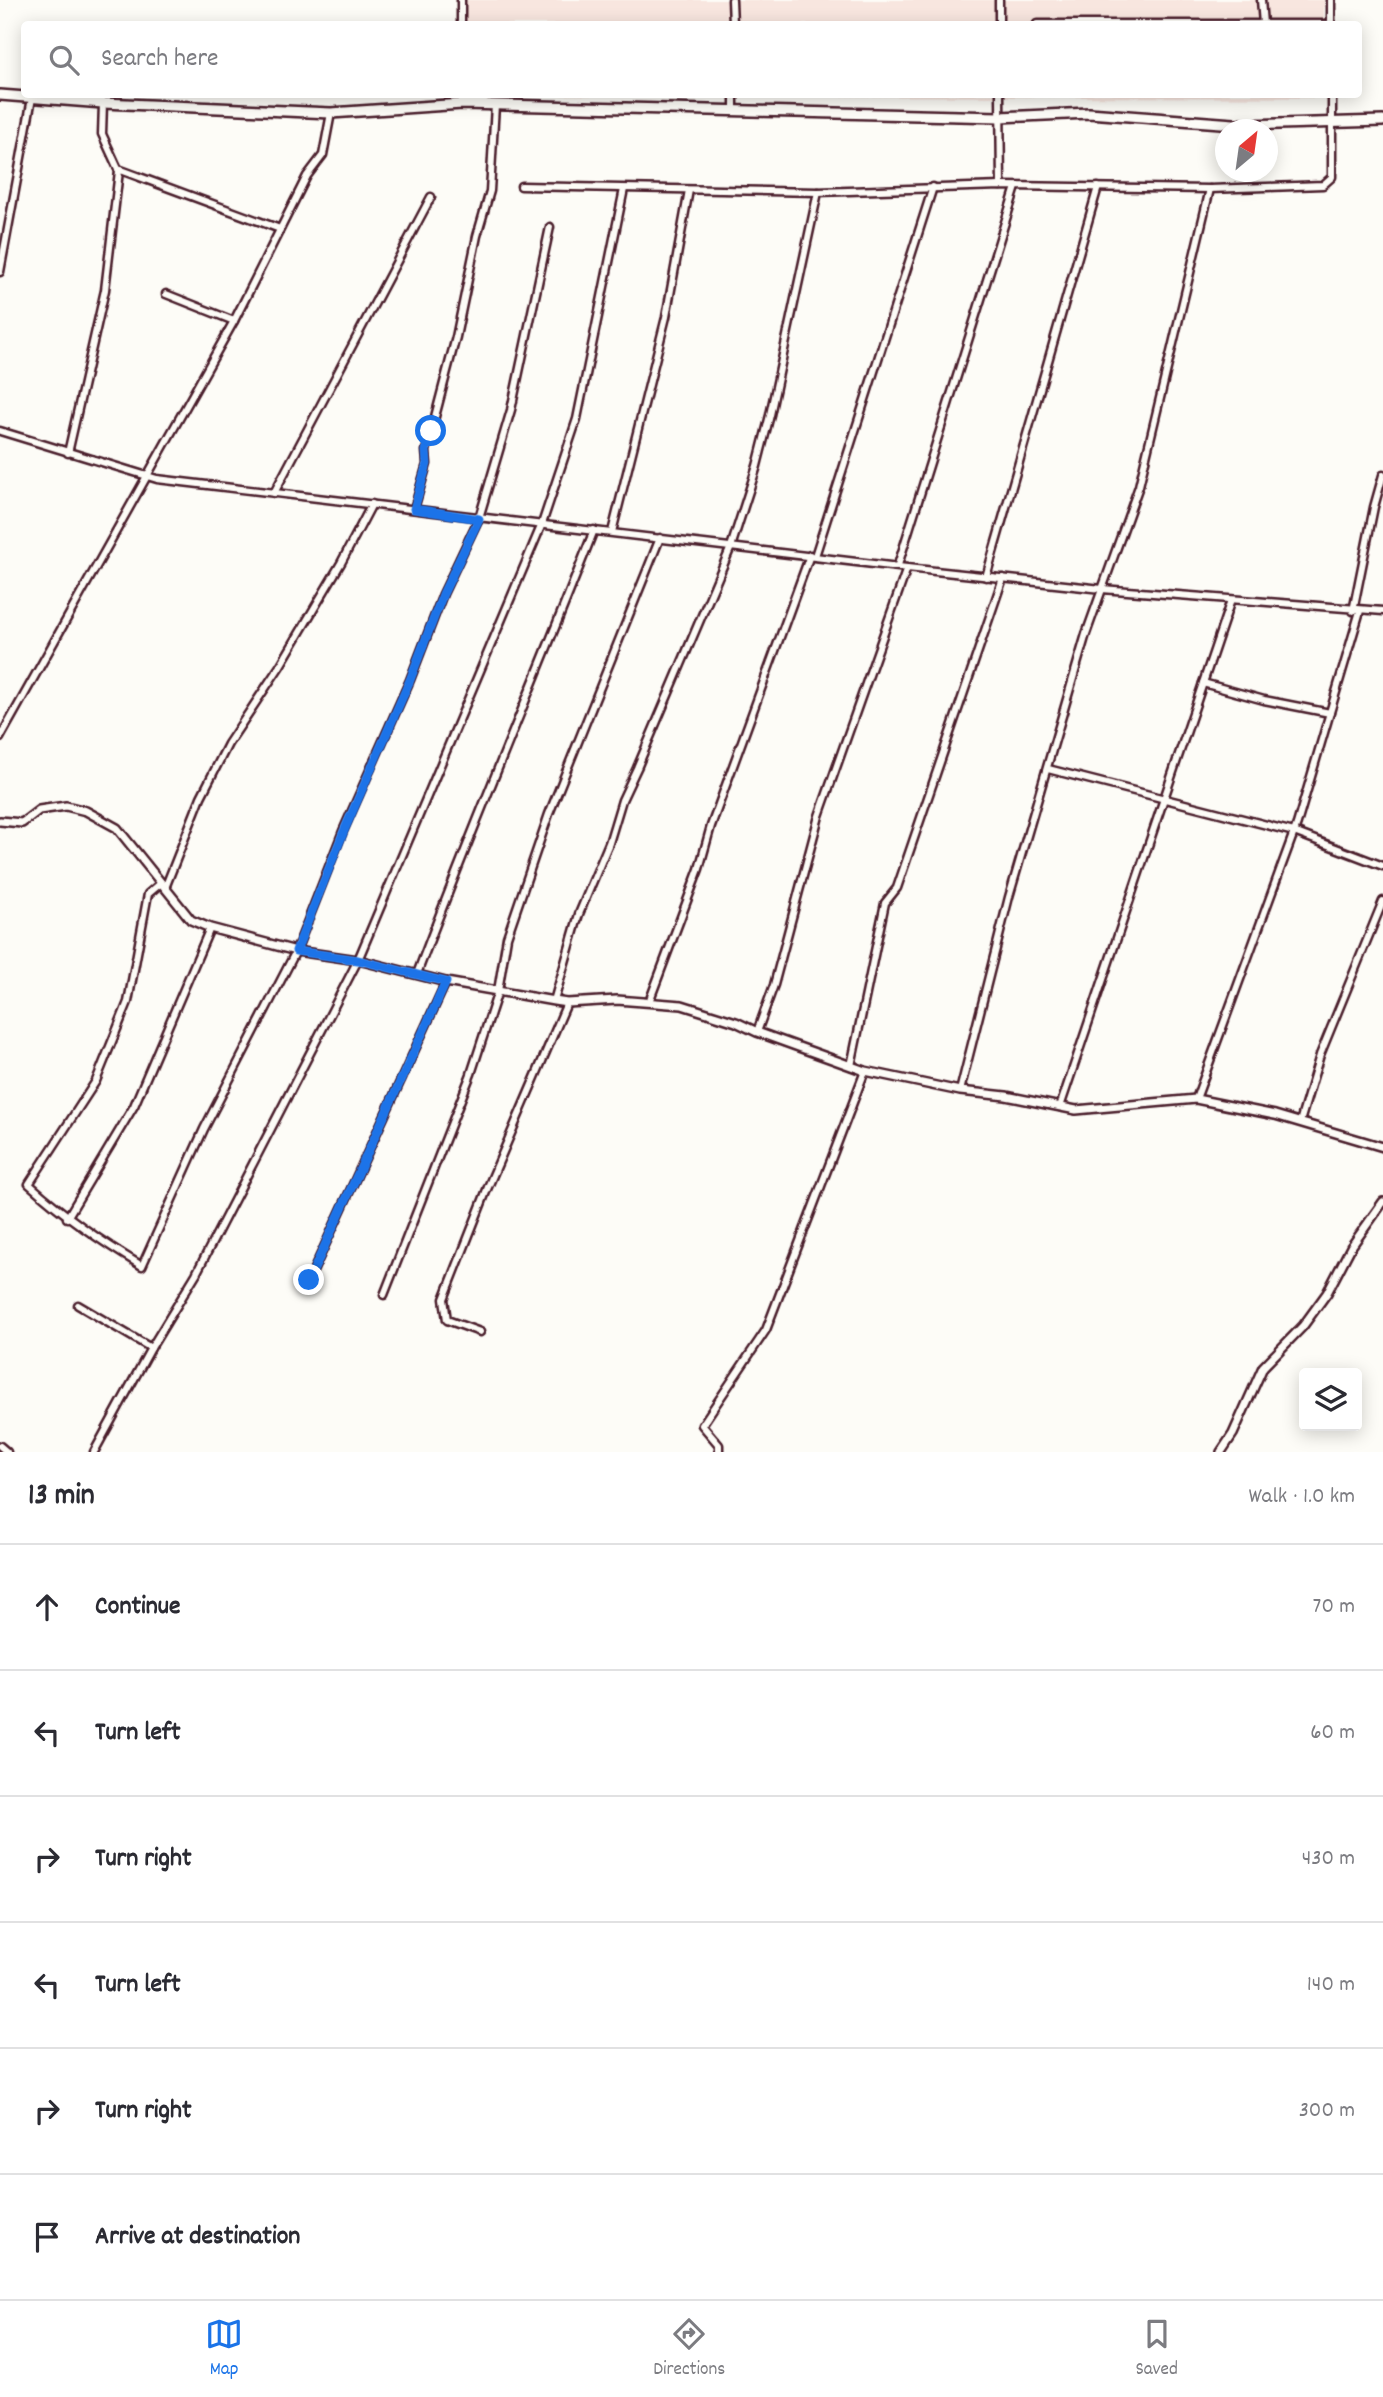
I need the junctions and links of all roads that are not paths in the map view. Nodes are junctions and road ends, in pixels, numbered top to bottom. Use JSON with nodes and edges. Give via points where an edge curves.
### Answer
{"nodes":[{"id":1,"x":461,"y":0,"type":"edge"},
{"id":2,"x":732,"y":0,"type":"edge"},
{"id":3,"x":999,"y":0,"type":"edge"},
{"id":4,"x":1261,"y":0,"type":"edge"},
{"id":5,"x":1331,"y":0,"type":"edge"},
{"id":6,"x":461,"y":21,"type":"edge"},
{"id":7,"x":733,"y":21,"type":"edge"},
{"id":8,"x":999,"y":21,"type":"edge"},
{"id":9,"x":1263,"y":21,"type":"edge"},
{"id":10,"x":1331,"y":21,"type":"edge"},
{"id":11,"x":0,"y":96,"type":"edge"},
{"id":12,"x":21,"y":97,"type":"edge"},
{"id":13,"x":32,"y":98,"type":"joint"},
{"id":14,"x":734,"y":98,"type":"edge"},
{"id":15,"x":1000,"y":98,"type":"edge"},
{"id":16,"x":1332,"y":98,"type":"edge"},
{"id":17,"x":462,"y":99,"type":"edge"},
{"id":18,"x":103,"y":103,"type":"junction"},
{"id":19,"x":495,"y":105,"type":"junction"},
{"id":20,"x":734,"y":111,"type":"junction"},
{"id":21,"x":331,"y":113,"type":"junction"},
{"id":22,"x":1000,"y":117,"type":"junction"},
{"id":23,"x":1383,"y":121,"type":"edge"},
{"id":24,"x":1332,"y":124,"type":"junction"},
{"id":25,"x":118,"y":169,"type":"junction"},
{"id":26,"x":521,"y":186,"type":"dead end"},
{"id":27,"x":1001,"y":186,"type":"junction"},
{"id":28,"x":933,"y":187,"type":"junction"},
{"id":29,"x":1016,"y":187,"type":"junction"},
{"id":30,"x":1098,"y":187,"type":"junction"},
{"id":31,"x":624,"y":189,"type":"junction"},
{"id":32,"x":1210,"y":189,"type":"junction"},
{"id":33,"x":689,"y":190,"type":"junction"},
{"id":34,"x":818,"y":192,"type":"junction"},
{"id":35,"x":431,"y":197,"type":"dead end"},
{"id":36,"x":550,"y":227,"type":"dead end"},
{"id":37,"x":280,"y":229,"type":"junction"},
{"id":38,"x":0,"y":272,"type":"edge"},
{"id":39,"x":166,"y":294,"type":"dead end"},
{"id":40,"x":234,"y":321,"type":"junction"},
{"id":41,"x":0,"y":431,"type":"edge"},
{"id":42,"x":68,"y":453,"type":"junction"},
{"id":43,"x":1383,"y":475,"type":"edge"},
{"id":44,"x":147,"y":476,"type":"junction"},
{"id":45,"x":274,"y":493,"type":"junction"},
{"id":46,"x":372,"y":504,"type":"junction"},
{"id":47,"x":414,"y":509,"type":"junction"},
{"id":48,"x":479,"y":519,"type":"junction"},
{"id":49,"x":542,"y":524,"type":"junction"},
{"id":50,"x":594,"y":530,"type":"junction"},
{"id":51,"x":612,"y":532,"type":"junction"},
{"id":52,"x":660,"y":538,"type":"junction"},
{"id":53,"x":731,"y":547,"type":"junction"},
{"id":54,"x":813,"y":555,"type":"junction"},
{"id":55,"x":898,"y":565,"type":"junction"},
{"id":56,"x":907,"y":568,"type":"junction"},
{"id":57,"x":986,"y":576,"type":"junction"},
{"id":58,"x":1003,"y":578,"type":"junction"},
{"id":59,"x":1102,"y":589,"type":"junction"},
{"id":60,"x":1231,"y":600,"type":"junction"},
{"id":61,"x":1357,"y":611,"type":"junction"},
{"id":62,"x":1383,"y":611,"type":"edge"},
{"id":63,"x":1203,"y":683,"type":"junction"},
{"id":64,"x":1330,"y":713,"type":"junction"},
{"id":65,"x":0,"y":738,"type":"edge"},
{"id":66,"x":1048,"y":769,"type":"junction"},
{"id":67,"x":1164,"y":798,"type":"junction"},
{"id":68,"x":0,"y":821,"type":"edge"},
{"id":69,"x":1294,"y":832,"type":"junction"},
{"id":70,"x":1383,"y":866,"type":"edge"},
{"id":71,"x":163,"y":885,"type":"junction"},
{"id":72,"x":1383,"y":901,"type":"edge"},
{"id":73,"x":210,"y":928,"type":"junction"},
{"id":74,"x":296,"y":951,"type":"junction"},
{"id":75,"x":358,"y":960,"type":"junction"},
{"id":76,"x":417,"y":974,"type":"junction"},
{"id":77,"x":446,"y":982,"type":"junction"},
{"id":78,"x":498,"y":991,"type":"junction"},
{"id":79,"x":554,"y":1001,"type":"junction"},
{"id":80,"x":649,"y":1002,"type":"junction"},
{"id":81,"x":567,"y":1003,"type":"junction"},
{"id":82,"x":757,"y":1032,"type":"junction"},
{"id":83,"x":851,"y":1066,"type":"junction"},
{"id":84,"x":864,"y":1071,"type":"junction"},
{"id":85,"x":960,"y":1091,"type":"junction"},
{"id":86,"x":1196,"y":1099,"type":"junction"},
{"id":87,"x":1060,"y":1107,"type":"junction"},
{"id":88,"x":1300,"y":1122,"type":"junction"},
{"id":89,"x":1383,"y":1147,"type":"edge"},
{"id":90,"x":1383,"y":1202,"type":"edge"},
{"id":91,"x":67,"y":1217,"type":"junction"},
{"id":92,"x":309,"y":1280,"type":"dead end"},
{"id":93,"x":384,"y":1294,"type":"dead end"},
{"id":94,"x":78,"y":1305,"type":"dead end"},
{"id":95,"x":480,"y":1332,"type":"dead end"},
{"id":96,"x":151,"y":1348,"type":"junction"},
{"id":97,"x":0,"y":1447,"type":"edge"},
{"id":98,"x":7,"y":1452,"type":"edge"},
{"id":99,"x":94,"y":1452,"type":"edge"},
{"id":100,"x":719,"y":1452,"type":"edge"},
{"id":101,"x":1222,"y":1452,"type":"edge"}],
"edges":[{"from":1,"to":6,"type":"street"},
{"from":2,"to":7,"type":"street"},
{"from":3,"to":8,"type":"street"},
{"from":4,"to":9,"type":"street"},
{"from":5,"to":10,"type":"street"},
{"from":11,"to":12,"type":"main road"},
{"from":13,"to":18,"type":"main road"},
{"from":13,"to":38,"type":"street"},
{"from":14,"to":20,"type":"street"},
{"from":15,"to":22,"type":"street"},
{"from":16,"to":24,"type":"street"},
{"from":17,"to":19,"type":"main road"},
{"from":17,"to":21,"type":"main road"},
{"from":18,"to":21,"type":"main road"},
{"from":18,"to":25,"type":"street","via":[[102,134]]},
{"from":19,"to":20,"type":"main road"},
{"from":19,"to":47,"type":"street","via":[[490,191]]},
{"from":20,"to":22,"type":"main road"},
{"from":21,"to":37,"type":"street","via":[[323,155]]},
{"from":22,"to":24,"type":"main road","via":[[1088,113],[1247,125]]},
{"from":22,"to":27,"type":"street"},
{"from":23,"to":24,"type":"main road"},
{"from":24,"to":32,"type":"street","via":[[1332,177],[1328,183]]},
{"from":25,"to":37,"type":"street"},
{"from":25,"to":42,"type":"street","via":[[105,290]]},
{"from":26,"to":31,"type":"street"},
{"from":27,"to":28,"type":"street"},
{"from":27,"to":29,"type":"street"},
{"from":28,"to":34,"type":"street"},
{"from":28,"to":54,"type":"street"},
{"from":29,"to":30,"type":"street"},
{"from":29,"to":55,"type":"street"},
{"from":30,"to":32,"type":"street"},
{"from":30,"to":57,"type":"street"},
{"from":31,"to":33,"type":"street"},
{"from":31,"to":49,"type":"street","via":[[577,419]]},
{"from":32,"to":59,"type":"street","via":[[1139,486]]},
{"from":33,"to":34,"type":"street"},
{"from":33,"to":51,"type":"street","via":[[666,317]]},
{"from":34,"to":53,"type":"street","via":[[770,415]]},
{"from":35,"to":45,"type":"street"},
{"from":36,"to":48,"type":"street","via":[[511,410]]},
{"from":37,"to":40,"type":"street"},
{"from":39,"to":40,"type":"street"},
{"from":40,"to":44,"type":"street"},
{"from":41,"to":42,"type":"street"},
{"from":42,"to":44,"type":"street"},
{"from":43,"to":61,"type":"street"},
{"from":44,"to":45,"type":"street"},
{"from":44,"to":65,"type":"street"},
{"from":45,"to":46,"type":"street"},
{"from":46,"to":47,"type":"street"},
{"from":46,"to":71,"type":"street","via":[[293,643],[228,744]]},
{"from":47,"to":48,"type":"street"},
{"from":48,"to":49,"type":"street"},
{"from":48,"to":74,"type":"street","via":[[443,594]]},
{"from":49,"to":50,"type":"street"},
{"from":49,"to":75,"type":"street"},
{"from":50,"to":51,"type":"street"},
{"from":50,"to":76,"type":"street"},
{"from":51,"to":52,"type":"street"},
{"from":52,"to":53,"type":"street"},
{"from":52,"to":78,"type":"street","via":[[549,814],[507,937]]},
{"from":53,"to":54,"type":"street"},
{"from":53,"to":79,"type":"street","via":[[622,800],[579,914]]},
{"from":54,"to":55,"type":"street"},
{"from":54,"to":80,"type":"street"},
{"from":55,"to":56,"type":"street"},
{"from":56,"to":57,"type":"street"},
{"from":56,"to":82,"type":"street","via":[[819,816]]},
{"from":57,"to":58,"type":"street"},
{"from":58,"to":59,"type":"street"},
{"from":58,"to":83,"type":"street","via":[[897,887],[885,903]]},
{"from":59,"to":60,"type":"street"},
{"from":59,"to":66,"type":"street"},
{"from":60,"to":61,"type":"street"},
{"from":60,"to":63,"type":"street"},
{"from":61,"to":62,"type":"street"},
{"from":61,"to":64,"type":"street"},
{"from":63,"to":64,"type":"street"},
{"from":63,"to":67,"type":"street"},
{"from":64,"to":69,"type":"street"},
{"from":66,"to":67,"type":"street"},
{"from":66,"to":85,"type":"street","via":[[1009,897]]},
{"from":67,"to":69,"type":"street"},
{"from":67,"to":87,"type":"street"},
{"from":68,"to":71,"type":"street","via":[[22,823],[39,810],[66,806],[86,810],[117,828]]},
{"from":69,"to":70,"type":"street"},
{"from":69,"to":86,"type":"street"},
{"from":71,"to":73,"type":"street","via":[[191,920]]},
{"from":71,"to":91,"type":"street","via":[[148,894],[128,1002],[96,1081],[29,1184]]},
{"from":72,"to":88,"type":"street","via":[[1320,1055]]},
{"from":73,"to":74,"type":"street"},
{"from":73,"to":91,"type":"street","via":[[134,1106]]},
{"from":74,"to":75,"type":"street"},
{"from":74,"to":91,"type":"street","via":[[204,1129],[142,1266]]},
{"from":75,"to":76,"type":"street"},
{"from":75,"to":96,"type":"street","via":[[196,1274]]},
{"from":76,"to":77,"type":"street"},
{"from":77,"to":78,"type":"street"},
{"from":77,"to":92,"type":"street"},
{"from":78,"to":79,"type":"street"},
{"from":78,"to":93,"type":"street","via":[[471,1074]]},
{"from":79,"to":81,"type":"street"},
{"from":80,"to":81,"type":"street"},
{"from":80,"to":82,"type":"street","via":[[682,1005]]},
{"from":81,"to":95,"type":"street","via":[[444,1299],[447,1320]]},
{"from":82,"to":83,"type":"street"},
{"from":83,"to":84,"type":"street"},
{"from":84,"to":85,"type":"street"},
{"from":84,"to":100,"type":"street","via":[[766,1330],[702,1425],[719,1445]]},
{"from":85,"to":87,"type":"street"},
{"from":86,"to":87,"type":"street","via":[[1076,1110]]},
{"from":86,"to":88,"type":"street"},
{"from":88,"to":89,"type":"street"},
{"from":90,"to":101,"type":"street","via":[[1351,1247],[1327,1293],[1263,1367]]},
{"from":94,"to":96,"type":"street"},
{"from":96,"to":99,"type":"street"},
{"from":97,"to":98,"type":"street"}]}
